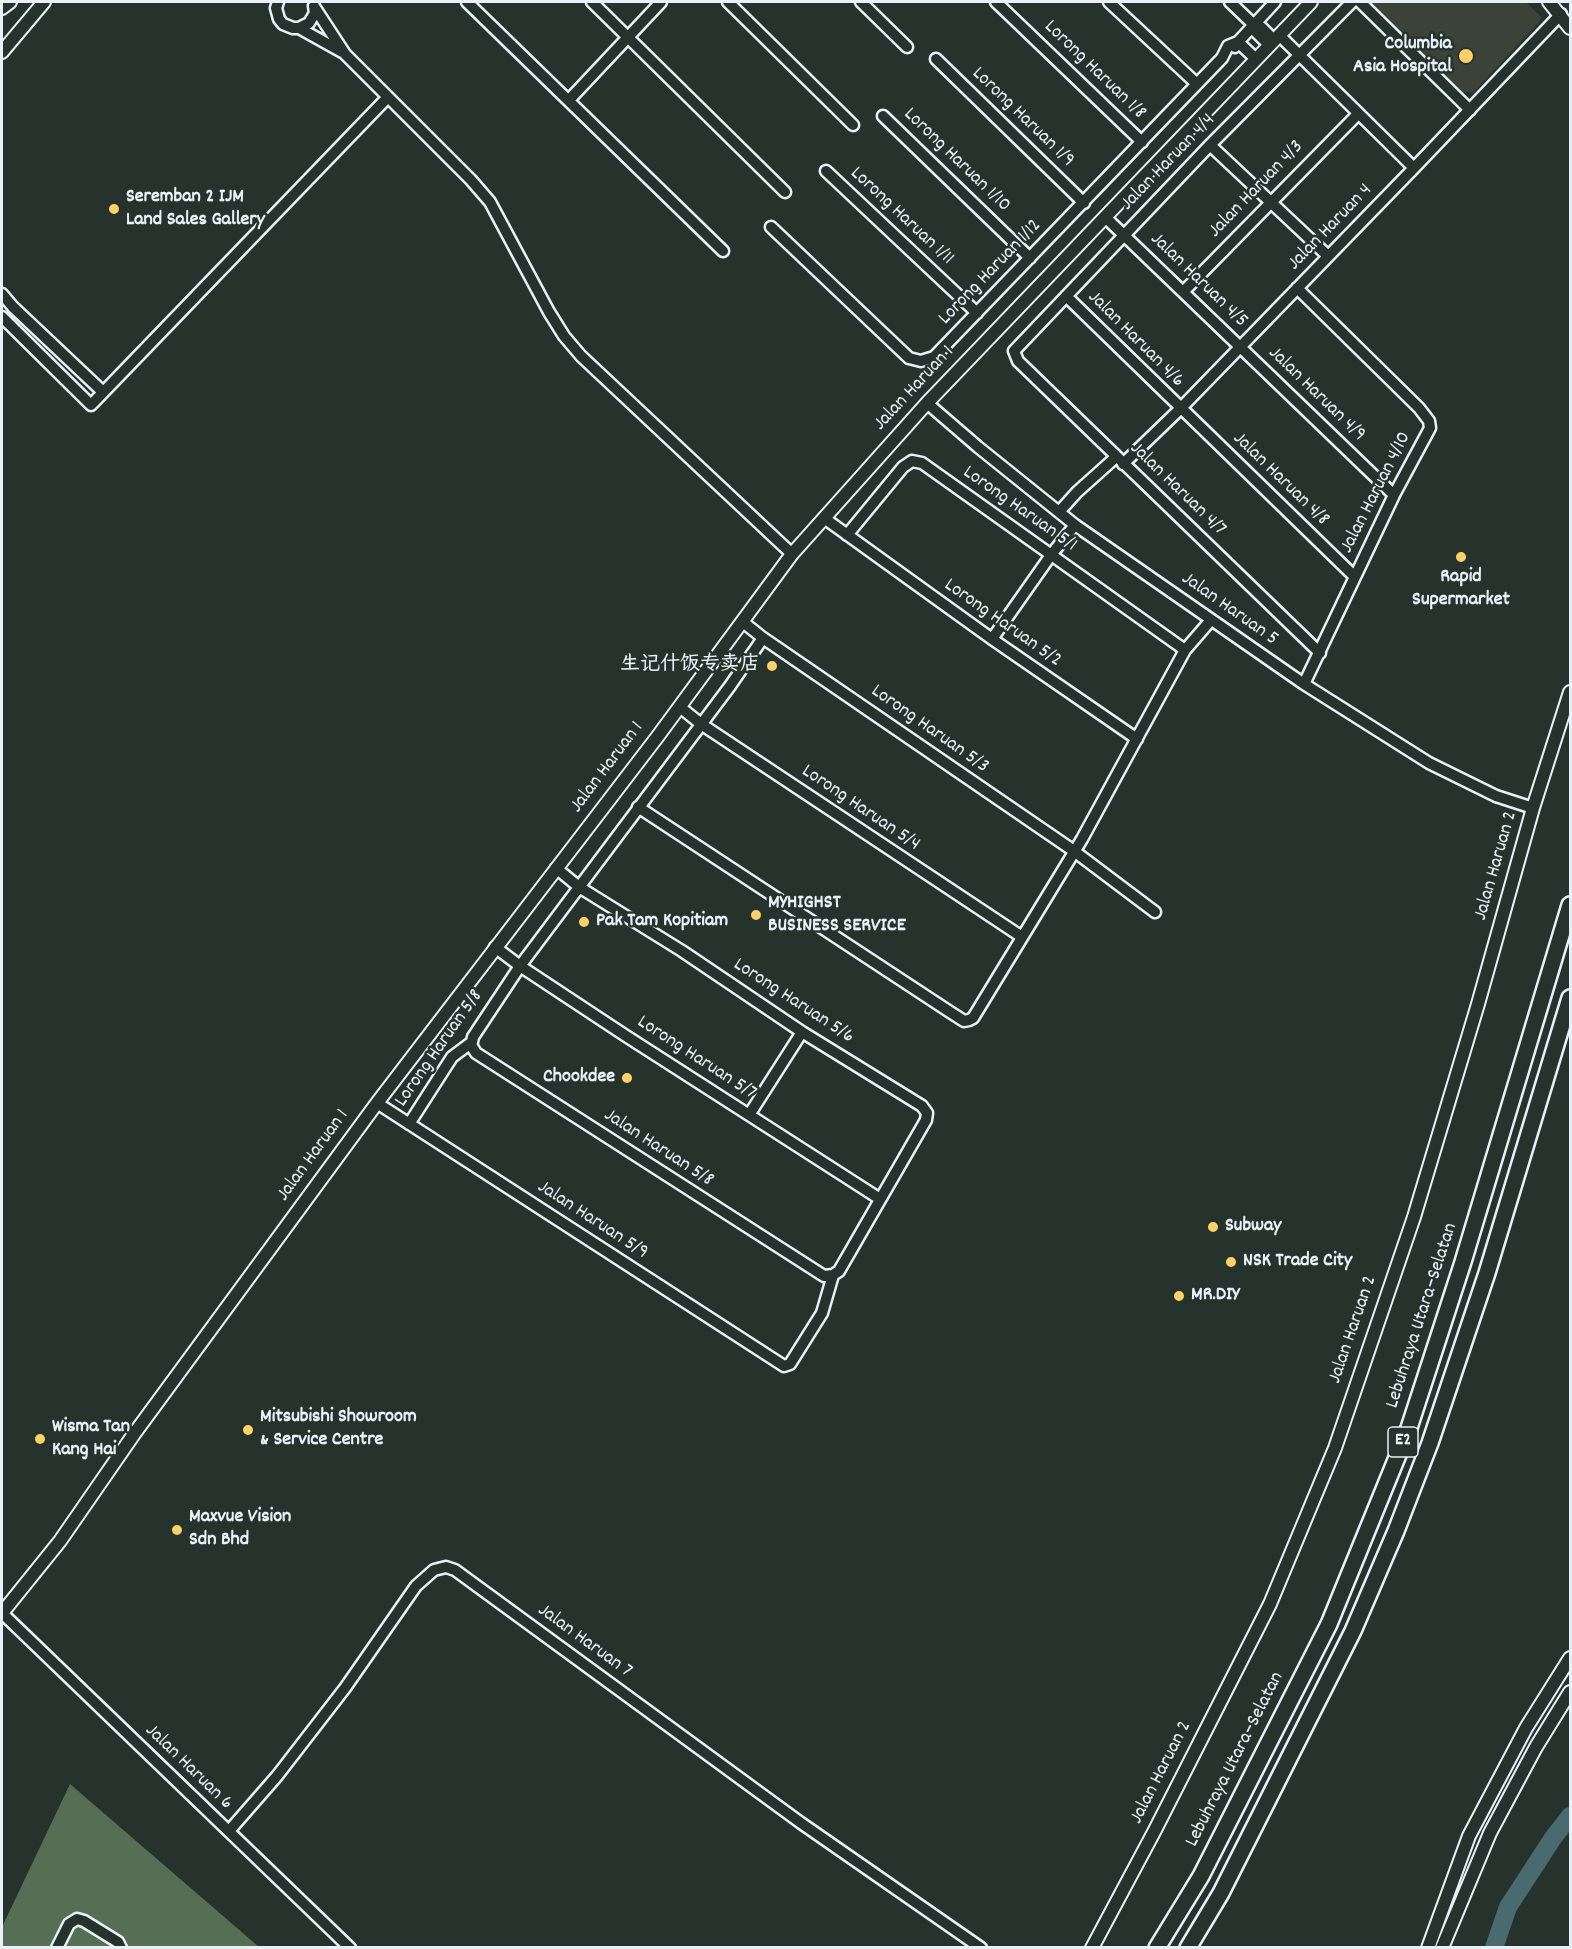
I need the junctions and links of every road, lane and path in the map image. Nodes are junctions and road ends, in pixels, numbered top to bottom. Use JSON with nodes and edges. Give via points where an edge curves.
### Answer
{"nodes":[{"id":1,"x":10,"y":2,"type":"edge"},
{"id":2,"x":44,"y":2,"type":"edge"},
{"id":3,"x":467,"y":2,"type":"edge"},
{"id":4,"x":592,"y":2,"type":"edge"},
{"id":5,"x":661,"y":2,"type":"edge"},
{"id":6,"x":728,"y":2,"type":"edge"},
{"id":7,"x":861,"y":2,"type":"edge"},
{"id":8,"x":996,"y":2,"type":"edge"},
{"id":9,"x":1109,"y":2,"type":"edge"},
{"id":10,"x":1230,"y":2,"type":"edge"},
{"id":11,"x":1275,"y":2,"type":"edge"},
{"id":12,"x":1311,"y":2,"type":"edge"},
{"id":13,"x":1352,"y":2,"type":"edge"},
{"id":14,"x":1360,"y":2,"type":"edge"},
{"id":15,"x":1549,"y":2,"type":"edge"},
{"id":16,"x":276,"y":4,"type":"edge"},
{"id":17,"x":314,"y":5,"type":"edge"},
{"id":18,"x":2,"y":8,"type":"edge"},
{"id":19,"x":1561,"y":14,"type":"junction"},
{"id":20,"x":1254,"y":24,"type":"junction"},
{"id":21,"x":299,"y":28,"type":"junction"},
{"id":22,"x":1570,"y":28,"type":"edge"},
{"id":23,"x":628,"y":37,"type":"junction"},
{"id":24,"x":1274,"y":40,"type":"junction"},
{"id":25,"x":1238,"y":42,"type":"junction"},
{"id":26,"x":907,"y":47,"type":"dead end"},
{"id":27,"x":2,"y":52,"type":"edge"},
{"id":28,"x":345,"y":54,"type":"junction"},
{"id":29,"x":1298,"y":55,"type":"junction"},
{"id":30,"x":936,"y":59,"type":"dead end"},
{"id":31,"x":1256,"y":60,"type":"junction"},
{"id":32,"x":1197,"y":84,"type":"junction"},
{"id":33,"x":387,"y":98,"type":"junction"},
{"id":34,"x":568,"y":100,"type":"junction"},
{"id":35,"x":1470,"y":110,"type":"junction"},
{"id":36,"x":1358,"y":114,"type":"junction"},
{"id":37,"x":883,"y":116,"type":"dead end"},
{"id":38,"x":853,"y":125,"type":"dead end"},
{"id":39,"x":1142,"y":142,"type":"junction"},
{"id":40,"x":1210,"y":145,"type":"junction"},
{"id":41,"x":1414,"y":168,"type":"junction"},
{"id":42,"x":826,"y":171,"type":"dead end"},
{"id":43,"x":785,"y":192,"type":"dead end"},
{"id":44,"x":1084,"y":202,"type":"junction"},
{"id":45,"x":1270,"y":203,"type":"junction"},
{"id":46,"x":1105,"y":217,"type":"junction"},
{"id":47,"x":771,"y":228,"type":"dead end"},
{"id":48,"x":1124,"y":235,"type":"junction"},
{"id":49,"x":723,"y":251,"type":"dead end"},
{"id":50,"x":1328,"y":256,"type":"junction"},
{"id":51,"x":1030,"y":258,"type":"junction"},
{"id":52,"x":1297,"y":288,"type":"junction"},
{"id":53,"x":1183,"y":292,"type":"junction"},
{"id":54,"x":2,"y":294,"type":"edge"},
{"id":55,"x":1066,"y":296,"type":"junction"},
{"id":56,"x":13,"y":307,"type":"junction"},
{"id":57,"x":976,"y":313,"type":"junction"},
{"id":58,"x":2,"y":317,"type":"edge"},
{"id":59,"x":2,"y":328,"type":"edge"},
{"id":60,"x":15,"y":330,"type":"junction"},
{"id":61,"x":1240,"y":346,"type":"junction"},
{"id":62,"x":1014,"y":351,"type":"joint"},
{"id":63,"x":103,"y":392,"type":"junction"},
{"id":64,"x":927,"y":403,"type":"junction"},
{"id":65,"x":1180,"y":409,"type":"junction"},
{"id":66,"x":1120,"y":460,"type":"junction"},
{"id":67,"x":1394,"y":495,"type":"junction"},
{"id":68,"x":1059,"y":512,"type":"junction"},
{"id":69,"x":824,"y":518,"type":"junction"},
{"id":70,"x":1075,"y":525,"type":"junction"},
{"id":71,"x":847,"y":536,"type":"junction"},
{"id":72,"x":792,"y":554,"type":"junction"},
{"id":73,"x":1051,"y":555,"type":"junction"},
{"id":74,"x":1355,"y":577,"type":"junction"},
{"id":75,"x":1211,"y":620,"type":"junction"},
{"id":76,"x":743,"y":622,"type":"junction"},
{"id":77,"x":763,"y":638,"type":"junction"},
{"id":78,"x":992,"y":639,"type":"junction"},
{"id":79,"x":1185,"y":650,"type":"junction"},
{"id":80,"x":1320,"y":653,"type":"junction"},
{"id":81,"x":1304,"y":684,"type":"junction"},
{"id":82,"x":1570,"y":692,"type":"edge"},
{"id":83,"x":680,"y":707,"type":"junction"},
{"id":84,"x":701,"y":724,"type":"junction"},
{"id":85,"x":1137,"y":740,"type":"junction"},
{"id":86,"x":638,"y":807,"type":"junction"},
{"id":87,"x":1533,"y":808,"type":"junction"},
{"id":88,"x":1074,"y":851,"type":"junction"},
{"id":89,"x":556,"y":868,"type":"junction"},
{"id":90,"x":579,"y":887,"type":"junction"},
{"id":91,"x":1570,"y":905,"type":"edge"},
{"id":92,"x":1155,"y":912,"type":"dead end"},
{"id":93,"x":1022,"y":937,"type":"junction"},
{"id":94,"x":495,"y":947,"type":"junction"},
{"id":95,"x":520,"y":966,"type":"junction"},
{"id":96,"x":1570,"y":998,"type":"edge"},
{"id":97,"x":802,"y":1032,"type":"junction"},
{"id":98,"x":472,"y":1042,"type":"junction"},
{"id":99,"x":377,"y":1103,"type":"junction"},
{"id":100,"x":749,"y":1115,"type":"junction"},
{"id":101,"x":409,"y":1124,"type":"junction"},
{"id":102,"x":880,"y":1198,"type":"junction"},
{"id":103,"x":833,"y":1275,"type":"junction"},
{"id":104,"x":2,"y":1613,"type":"edge"},
{"id":105,"x":1570,"y":1659,"type":"edge"},
{"id":106,"x":1570,"y":1692,"type":"edge"},
{"id":107,"x":229,"y":1832,"type":"junction"},
{"id":108,"x":57,"y":1947,"type":"edge"},
{"id":109,"x":121,"y":1947,"type":"edge"},
{"id":110,"x":350,"y":1947,"type":"edge"},
{"id":111,"x":981,"y":1947,"type":"edge"},
{"id":112,"x":1092,"y":1947,"type":"edge"},
{"id":113,"x":1157,"y":1947,"type":"edge"},
{"id":114,"x":1188,"y":1947,"type":"edge"},
{"id":115,"x":1428,"y":1947,"type":"edge"},
{"id":116,"x":1442,"y":1947,"type":"edge"}],
"edges":[{"from":1,"to":18,"type":"main road"},
{"from":2,"to":27,"type":"main road"},
{"from":3,"to":34,"type":"street"},
{"from":4,"to":23,"type":"street"},
{"from":5,"to":23,"type":"street"},
{"from":6,"to":38,"type":"street"},
{"from":7,"to":26,"type":"street"},
{"from":8,"to":39,"type":"street","name":"Lorong Haruan 1/8"},
{"from":9,"to":32,"type":"street"},
{"from":10,"to":20,"type":"street"},
{"from":11,"to":20,"type":"street","name":"Lorong Haruan 1/12"},
{"from":12,"to":24,"type":"main road","name":"Jalan Haruan 1"},
{"from":13,"to":29,"type":"street","name":"Jalan Haruan 4/4"},
{"from":14,"to":35,"type":"street"},
{"from":15,"to":19,"type":"main road"},
{"from":16,"to":21,"type":"street","via":[[283,24]]},
{"from":17,"to":21,"type":"street","via":[[313,18]]},
{"from":17,"to":28,"type":"street"},
{"from":19,"to":22,"type":"main road"},
{"from":19,"to":35,"type":"street","name":"Jalan Haruan 4"},
{"from":20,"to":24,"type":"street","via":[[1256,32]]},
{"from":20,"to":25,"type":"street","name":"Lorong Haruan 1/12"},
{"from":21,"to":28,"type":"street"},
{"from":23,"to":34,"type":"street"},
{"from":23,"to":43,"type":"street"},
{"from":24,"to":29,"type":"street"},
{"from":24,"to":31,"type":"main road","name":"Jalan Haruan 1"},
{"from":25,"to":31,"type":"street"},
{"from":25,"to":32,"type":"street","name":"Lorong Haruan 1/12"},
{"from":28,"to":33,"type":"street"},
{"from":29,"to":36,"type":"street"},
{"from":29,"to":40,"type":"street","name":"Jalan Haruan 4/4"},
{"from":30,"to":44,"type":"street","name":"Lorong Haruan 1/9"},
{"from":31,"to":46,"type":"main road","name":"Jalan Haruan 1"},
{"from":32,"to":39,"type":"street","name":"Lorong Haruan 1/12"},
{"from":33,"to":63,"type":"street"},
{"from":33,"to":72,"type":"street","via":[[490,202],[549,312],[581,356]]},
{"from":34,"to":49,"type":"street"},
{"from":35,"to":41,"type":"street","name":"Jalan Haruan 4"},
{"from":36,"to":41,"type":"street"},
{"from":36,"to":45,"type":"street","name":"Jalan Haruan 4/3"},
{"from":37,"to":51,"type":"street","name":"Lorong Haruan 1/10"},
{"from":39,"to":44,"type":"street","name":"Lorong Haruan 1/12"},
{"from":40,"to":45,"type":"street"},
{"from":40,"to":48,"type":"street","name":"Jalan Haruan 4/4"},
{"from":41,"to":50,"type":"street","name":"Jalan Haruan 4"},
{"from":42,"to":57,"type":"street","name":"Lorong Haruan 1/11"},
{"from":44,"to":51,"type":"street","name":"Lorong Haruan 1/12"},
{"from":45,"to":50,"type":"street"},
{"from":45,"to":53,"type":"street","name":"Jalan Haruan 4/3"},
{"from":46,"to":48,"type":"street","name":"Jalan Haruan 4/5"},
{"from":46,"to":64,"type":"main road","name":"Jalan Haruan 1"},
{"from":47,"to":57,"type":"street","name":"Lorong Haruan 1/12","via":[[909,358],[921,361],[934,357]]},
{"from":48,"to":53,"type":"street","name":"Jalan Haruan 4/5"},
{"from":48,"to":55,"type":"street","name":"Jalan Haruan 4/4"},
{"from":50,"to":52,"type":"street","name":"Jalan Haruan 4"},
{"from":51,"to":57,"type":"street","name":"Lorong Haruan 1/12"},
{"from":52,"to":61,"type":"street","name":"Jalan Haruan 4"},
{"from":52,"to":67,"type":"street","name":"Jalan Haruan 4/10","via":[[1429,421],[1430,428]]},
{"from":53,"to":61,"type":"street","name":"Jalan Haruan 4/5"},
{"from":54,"to":56,"type":"street"},
{"from":55,"to":62,"type":"street","name":"Jalan Haruan 4/4"},
{"from":55,"to":65,"type":"street","name":"Jalan Haruan 4/6"},
{"from":56,"to":58,"type":"street"},
{"from":56,"to":63,"type":"street"},
{"from":58,"to":60,"type":"street"},
{"from":59,"to":60,"type":"street"},
{"from":60,"to":63,"type":"street","via":[[91,405]]},
{"from":61,"to":65,"type":"street","name":"Jalan Haruan 4"},
{"from":61,"to":67,"type":"street","name":"Jalan Haruan 4/9"},
{"from":62,"to":66,"type":"street","name":"Jalan Haruan 4/7","via":[[1018,361]]},
{"from":64,"to":68,"type":"street","name":"Jalan Haruan 5"},
{"from":64,"to":69,"type":"main road","name":"Jalan Haruan 1"},
{"from":65,"to":66,"type":"street","name":"Jalan Haruan 4"},
{"from":65,"to":74,"type":"street","name":"Jalan Haruan 4/8"},
{"from":66,"to":68,"type":"street","name":"Jalan Haruan 4","via":[[1083,485]]},
{"from":66,"to":80,"type":"street","name":"Jalan Haruan 4/7"},
{"from":67,"to":74,"type":"street","name":"Jalan Haruan 4/10"},
{"from":68,"to":70,"type":"street","name":"Jalan Haruan 5"},
{"from":69,"to":71,"type":"street","name":"Lorong Haruan 5/2"},
{"from":69,"to":72,"type":"main road","name":"Jalan Haruan 1"},
{"from":70,"to":73,"type":"street"},
{"from":70,"to":75,"type":"street","name":"Jalan Haruan 5"},
{"from":71,"to":73,"type":"street","name":"Lorong Haruan 5/1","via":[[912,461],[922,463]]},
{"from":71,"to":78,"type":"street","name":"Lorong Haruan 5/2"},
{"from":72,"to":76,"type":"main road","name":"Jalan Haruan 1"},
{"from":73,"to":78,"type":"street"},
{"from":73,"to":79,"type":"street","name":"Lorong Haruan 5/1"},
{"from":74,"to":80,"type":"street","name":"Jalan Haruan 4/10"},
{"from":75,"to":79,"type":"street"},
{"from":75,"to":81,"type":"street","name":"Jalan Haruan 5"},
{"from":76,"to":77,"type":"street","name":"Lorong Haruan 5/3"},
{"from":76,"to":83,"type":"main road","name":"Jalan Haruan 1"},
{"from":77,"to":84,"type":"street"},
{"from":77,"to":88,"type":"street","name":"Lorong Haruan 5/3"},
{"from":78,"to":85,"type":"street","name":"Lorong Haruan 5/2"},
{"from":79,"to":85,"type":"street"},
{"from":80,"to":81,"type":"street","name":"Jalan Haruan 4/10"},
{"from":81,"to":87,"type":"street","name":"Jalan Haruan 5","via":[[1413,755],[1496,796]]},
{"from":82,"to":87,"type":"main road","name":"Jalan Haruan 2"},
{"from":83,"to":84,"type":"street","name":"Lorong Haruan 5/4"},
{"from":83,"to":89,"type":"main road","name":"Jalan Haruan 1"},
{"from":84,"to":86,"type":"street","name":"Lorong Haruan 5/8"},
{"from":84,"to":93,"type":"street","name":"Lorong Haruan 5/4"},
{"from":85,"to":88,"type":"street"},
{"from":86,"to":90,"type":"street","name":"Lorong Haruan 5/8"},
{"from":86,"to":93,"type":"street","via":[[964,1021],[973,1018]]},
{"from":87,"to":112,"type":"main road","name":"Jalan Haruan 2","via":[[1414,1217],[1335,1448],[1270,1604]]},
{"from":88,"to":92,"type":"street","name":"Lorong Haruan 5/3"},
{"from":88,"to":93,"type":"street"},
{"from":89,"to":90,"type":"street","name":"Lorong Haruan 5/6"},
{"from":89,"to":94,"type":"main road","name":"Jalan Haruan 1"},
{"from":90,"to":95,"type":"street","name":"Lorong Haruan 5/8"},
{"from":90,"to":97,"type":"street","name":"Lorong Haruan 5/6"},
{"from":91,"to":113,"type":"highway","name":"Lebuhraya Utara–Selatan","number":"E2","via":[[1409,1428],[1329,1624],[1201,1876]]},
{"from":94,"to":95,"type":"street","name":"Lorong Haruan 5/7"},
{"from":94,"to":99,"type":"main road","name":"Jalan Haruan 1"},
{"from":95,"to":98,"type":"street","name":"Lorong Haruan 5/8"},
{"from":95,"to":100,"type":"street","name":"Lorong Haruan 5/7"},
{"from":96,"to":114,"type":"highway","number":"E2","via":[[1487,1273],[1396,1531],[1353,1631],[1221,1893]]},
{"from":97,"to":100,"type":"street"},
{"from":97,"to":102,"type":"street","name":"Lorong Haruan 5/6","via":[[922,1106],[927,1113]]},
{"from":98,"to":101,"type":"street","name":"Lorong Haruan 5/8","via":[[452,1057]]},
{"from":98,"to":103,"type":"street","name":"Jalan Haruan 5/8","via":[[476,1053],[824,1276]]},
{"from":99,"to":101,"type":"street","name":"Jalan Haruan 5/9"},
{"from":99,"to":104,"type":"main road","name":"Jalan Haruan 1","via":[[60,1541]]},
{"from":100,"to":102,"type":"street","name":"Lorong Haruan 5/7"},
{"from":101,"to":103,"type":"street","name":"Jalan Haruan 5/9","via":[[784,1366],[788,1366],[822,1313]]},
{"from":102,"to":103,"type":"street"},
{"from":104,"to":107,"type":"street","name":"Jalan Haruan 6"},
{"from":105,"to":115,"type":"main road","via":[[1526,1728],[1469,1836]]},
{"from":106,"to":116,"type":"main road","via":[[1490,1833]]},
{"from":107,"to":110,"type":"street","name":"Jalan Haruan 6"},
{"from":107,"to":111,"type":"street","name":"Jalan Haruan 7","via":[[345,1688],[416,1586],[434,1570],[446,1567],[801,1823]]},
{"from":108,"to":109,"type":"street","via":[[69,1924],[77,1919]]}]}
